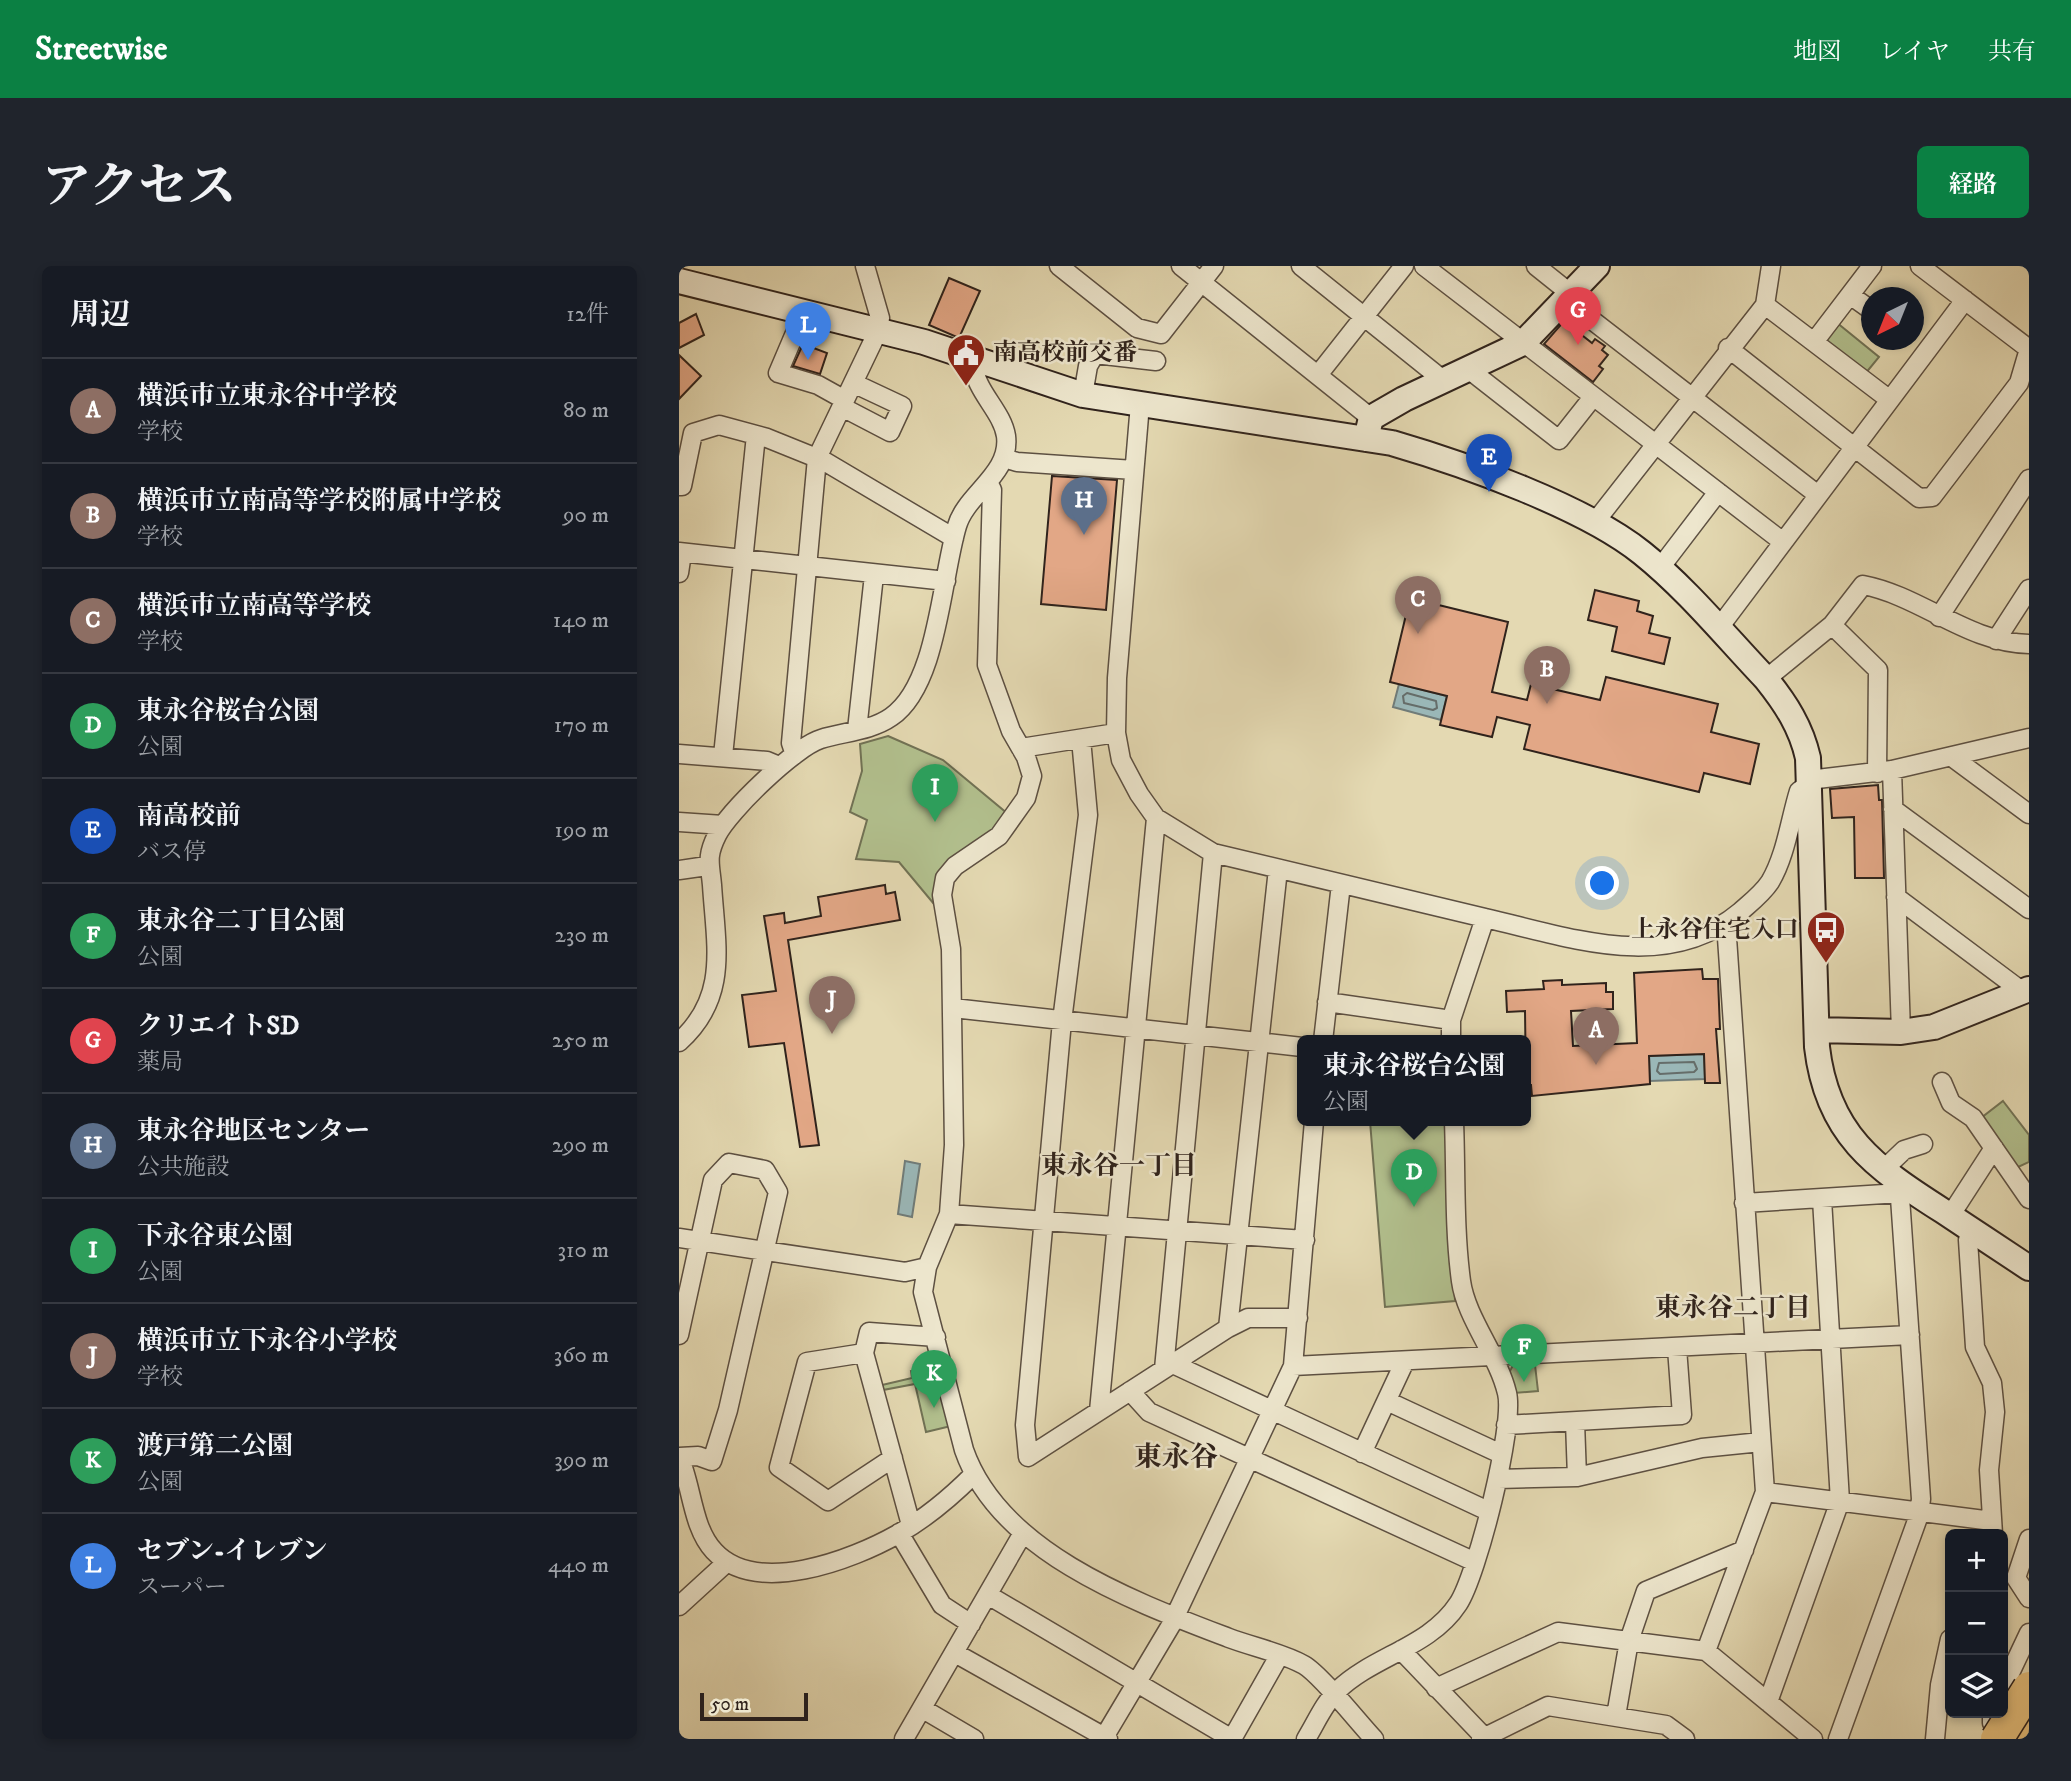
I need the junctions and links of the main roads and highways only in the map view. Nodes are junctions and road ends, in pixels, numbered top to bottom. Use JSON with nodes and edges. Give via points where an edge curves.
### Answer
{"nodes":[{"id":1,"x":2029,"y":1688,"type":"edge"},
{"id":2,"x":2029,"y":1725,"type":"edge"},
{"id":3,"x":1997,"y":1739,"type":"edge"},
{"id":4,"x":2020,"y":1739,"type":"edge"}],
"edges":[{"from":1,"to":3,"type":"highway","bridge":true},
{"from":2,"to":4,"type":"highway"}]}
